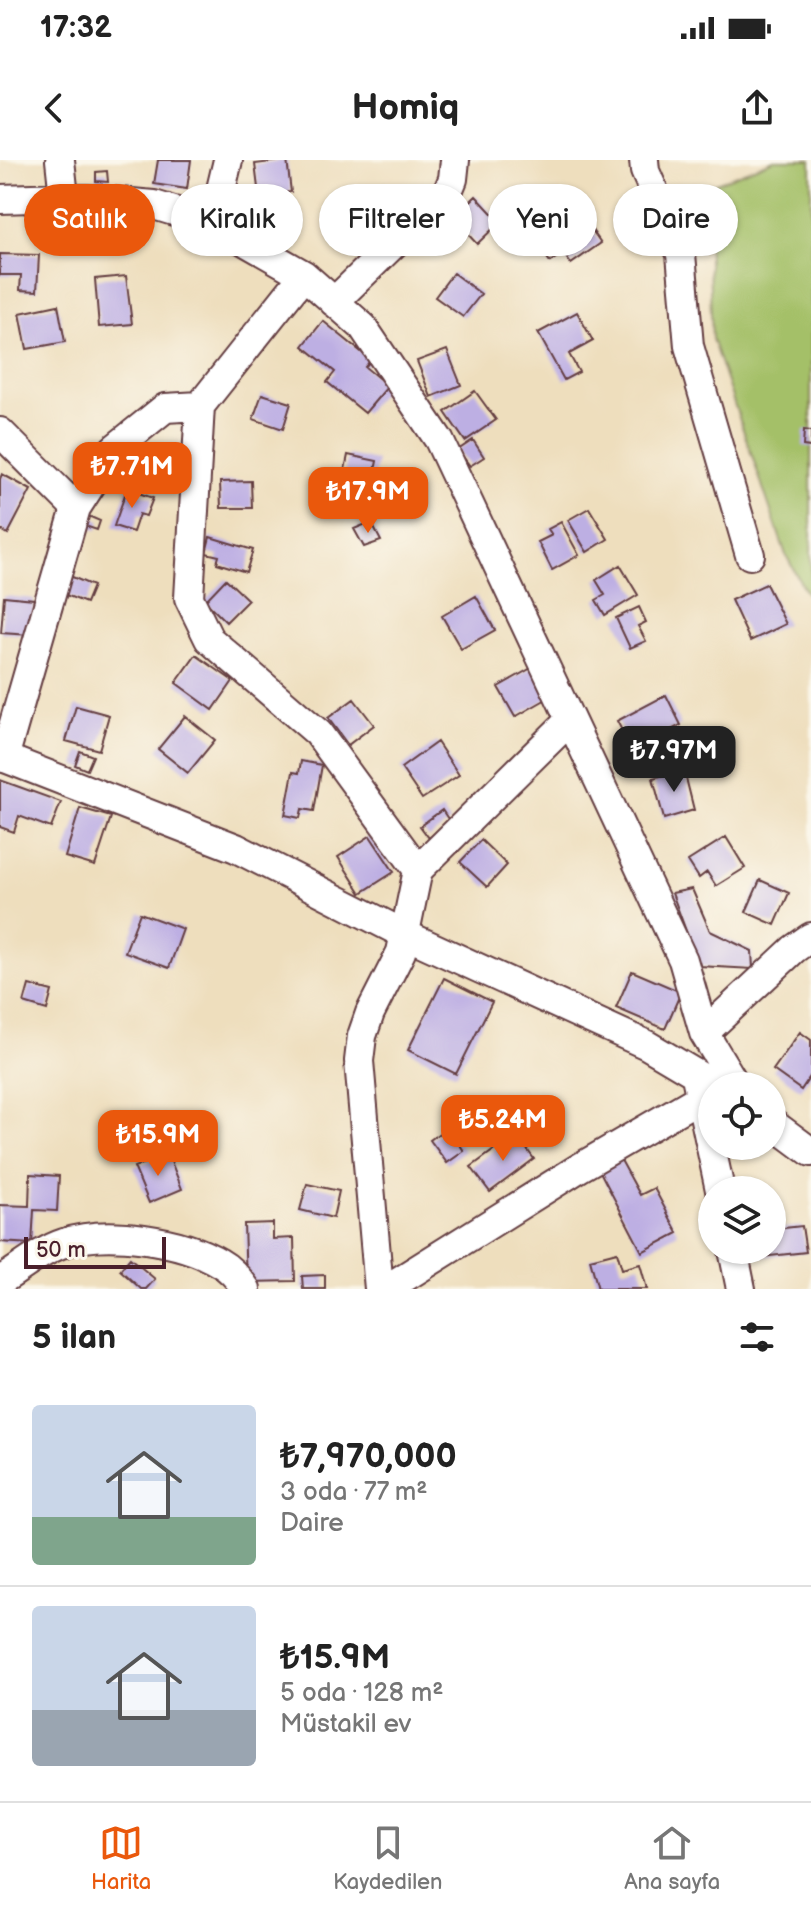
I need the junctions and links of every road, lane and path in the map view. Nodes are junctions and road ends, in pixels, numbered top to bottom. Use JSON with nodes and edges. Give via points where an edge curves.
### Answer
{"nodes":[{"id":1,"x":60,"y":160,"type":"edge"},
{"id":2,"x":228,"y":160,"type":"edge"},
{"id":3,"x":455,"y":160,"type":"edge"},
{"id":4,"x":644,"y":160,"type":"edge"},
{"id":5,"x":63,"y":184,"type":"edge"},
{"id":6,"x":222,"y":184,"type":"edge"},
{"id":7,"x":24,"y":198,"type":"edge"},
{"id":8,"x":0,"y":199,"type":"edge"},
{"id":9,"x":271,"y":256,"type":"edge"},
{"id":10,"x":304,"y":275,"type":"junction"},
{"id":11,"x":334,"y":302,"type":"junction"},
{"id":12,"x":200,"y":406,"type":"junction"},
{"id":13,"x":0,"y":432,"type":"edge"},
{"id":14,"x":76,"y":508,"type":"junction"},
{"id":15,"x":750,"y":555,"type":"dead end"},
{"id":16,"x":570,"y":720,"type":"junction"},
{"id":17,"x":2,"y":757,"type":"edge"},
{"id":18,"x":418,"y":870,"type":"junction"},
{"id":19,"x":404,"y":934,"type":"junction"},
{"id":20,"x":811,"y":937,"type":"edge"},
{"id":21,"x":704,"y":1033,"type":"junction"},
{"id":22,"x":728,"y":1072,"type":"edge"},
{"id":23,"x":698,"y":1082,"type":"edge"},
{"id":24,"x":698,"y":1090,"type":"edge"},
{"id":25,"x":786,"y":1133,"type":"edge"},
{"id":26,"x":811,"y":1152,"type":"edge"},
{"id":27,"x":736,"y":1264,"type":"edge"},
{"id":28,"x":0,"y":1281,"type":"edge"},
{"id":29,"x":246,"y":1289,"type":"edge"},
{"id":30,"x":379,"y":1289,"type":"edge"},
{"id":31,"x":386,"y":1289,"type":"edge"},
{"id":32,"x":741,"y":1289,"type":"edge"}],
"edges":[{"from":1,"to":5,"type":"street"},
{"from":2,"to":6,"type":"street"},
{"from":3,"to":11,"type":"street","via":[[448,191]]},
{"from":4,"to":15,"type":"street","via":[[681,254],[689,346]]},
{"from":7,"to":8,"type":"street"},
{"from":9,"to":10,"type":"street"},
{"from":10,"to":11,"type":"street"},
{"from":10,"to":12,"type":"street"},
{"from":11,"to":16,"type":"street","via":[[363,327],[439,440]]},
{"from":12,"to":14,"type":"street","via":[[165,408],[114,449]]},
{"from":12,"to":18,"type":"street","via":[[189,598],[209,639],[318,733]]},
{"from":13,"to":14,"type":"street"},
{"from":14,"to":17,"type":"street"},
{"from":16,"to":18,"type":"street"},
{"from":16,"to":21,"type":"street","via":[[683,960]]},
{"from":17,"to":19,"type":"street","via":[[236,848]]},
{"from":18,"to":19,"type":"street"},
{"from":19,"to":23,"type":"street","via":[[647,1045]]},
{"from":19,"to":30,"type":"street","via":[[401,952],[370,1013],[359,1061]]},
{"from":20,"to":21,"type":"street"},
{"from":21,"to":22,"type":"street"},
{"from":24,"to":31,"type":"street"},
{"from":25,"to":26,"type":"street"},
{"from":27,"to":32,"type":"street"},
{"from":28,"to":29,"type":"street","via":[[62,1243],[115,1237],[194,1252],[220,1263]]}]}
